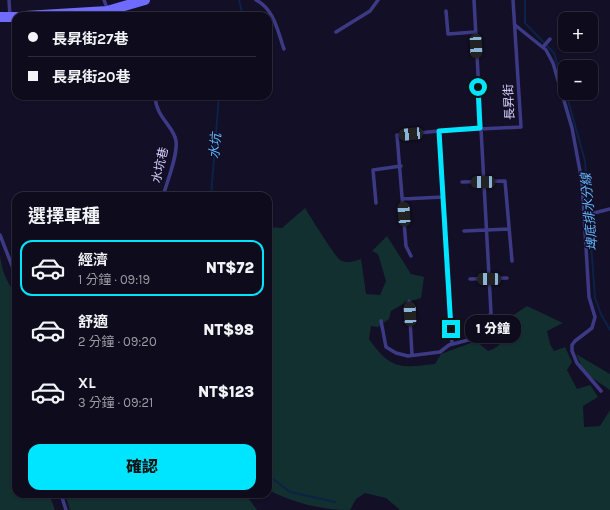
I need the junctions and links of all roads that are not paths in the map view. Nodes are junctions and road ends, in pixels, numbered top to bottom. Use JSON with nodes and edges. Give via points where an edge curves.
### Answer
{"nodes":[{"id":1,"x":9,"y":0,"type":"edge"},
{"id":2,"x":104,"y":0,"type":"edge"},
{"id":3,"x":145,"y":0,"type":"edge"},
{"id":4,"x":256,"y":0,"type":"edge"},
{"id":5,"x":378,"y":0,"type":"edge"},
{"id":6,"x":474,"y":0,"type":"edge"},
{"id":7,"x":513,"y":0,"type":"edge"},
{"id":8,"x":446,"y":11,"type":"dead end"},
{"id":9,"x":107,"y":12,"type":"edge"},
{"id":10,"x":113,"y":12,"type":"edge"},
{"id":11,"x":269,"y":12,"type":"edge"},
{"id":12,"x":9,"y":17,"type":"edge"},
{"id":13,"x":272,"y":17,"type":"edge"},
{"id":14,"x":515,"y":25,"type":"junction"},
{"id":15,"x":336,"y":32,"type":"dead end"},
{"id":16,"x":475,"y":32,"type":"junction"},
{"id":17,"x":550,"y":39,"type":"dead end"},
{"id":18,"x":543,"y":47,"type":"junction"},
{"id":19,"x":284,"y":49,"type":"dead end"},
{"id":20,"x":156,"y":100,"type":"edge"},
{"id":21,"x":480,"y":128,"type":"junction"},
{"id":22,"x":439,"y":131,"type":"junction"},
{"id":23,"x":401,"y":166,"type":"junction"},
{"id":24,"x":462,"y":182,"type":"dead end"},
{"id":25,"x":483,"y":182,"type":"junction"},
{"id":26,"x":164,"y":192,"type":"edge"},
{"id":27,"x":443,"y":197,"type":"junction"},
{"id":28,"x":403,"y":199,"type":"junction"},
{"id":29,"x":376,"y":203,"type":"dead end"},
{"id":30,"x":610,"y":209,"type":"edge"},
{"id":31,"x":584,"y":213,"type":"junction"},
{"id":32,"x":509,"y":229,"type":"junction"},
{"id":33,"x":464,"y":230,"type":"dead end"},
{"id":34,"x":486,"y":231,"type":"junction"},
{"id":35,"x":0,"y":235,"type":"edge"},
{"id":36,"x":411,"y":256,"type":"dead end"},
{"id":37,"x":512,"y":261,"type":"dead end"},
{"id":38,"x":12,"y":266,"type":"edge"},
{"id":39,"x":507,"y":278,"type":"dead end"},
{"id":40,"x":470,"y":279,"type":"dead end"},
{"id":41,"x":489,"y":279,"type":"junction"},
{"id":42,"x":409,"y":301,"type":"dead end"},
{"id":43,"x":381,"y":321,"type":"dead end"},
{"id":44,"x":452,"y":344,"type":"junction"},
{"id":45,"x":412,"y":355,"type":"junction"},
{"id":46,"x":601,"y":391,"type":"dead end"},
{"id":47,"x":62,"y":498,"type":"edge"},
{"id":48,"x":66,"y":510,"type":"edge"}],
"edges":[{"from":1,"to":12,"type":"lane"},
{"from":2,"to":9,"type":"lane"},
{"from":3,"to":10,"type":"main road"},
{"from":4,"to":11,"type":"lane"},
{"from":5,"to":15,"type":"lane","via":[[370,11]]},
{"from":6,"to":16,"type":"lane"},
{"from":7,"to":14,"type":"lane","name":"長昇街"},
{"from":8,"to":16,"type":"lane","via":[[448,34]]},
{"from":13,"to":19,"type":"lane"},
{"from":14,"to":18,"type":"lane"},
{"from":14,"to":21,"type":"lane","name":"長昇街","via":[[521,127]]},
{"from":16,"to":21,"type":"lane"},
{"from":17,"to":18,"type":"lane"},
{"from":18,"to":31,"type":"lane","via":[[552,63],[572,128],[582,182]]},
{"from":20,"to":26,"type":"lane","name":"水坑巷","via":[[156,107],[176,140]]},
{"from":21,"to":22,"type":"lane","name":"長昇街"},
{"from":21,"to":25,"type":"lane"},
{"from":22,"to":23,"type":"lane","name":"長昇街","via":[[397,135]]},
{"from":22,"to":27,"type":"lane"},
{"from":23,"to":28,"type":"lane"},
{"from":23,"to":29,"type":"lane","via":[[373,170]]},
{"from":24,"to":25,"type":"lane"},
{"from":25,"to":32,"type":"lane","via":[[505,181]]},
{"from":25,"to":34,"type":"lane"},
{"from":27,"to":28,"type":"lane"},
{"from":27,"to":44,"type":"lane"},
{"from":28,"to":36,"type":"lane","via":[[406,246]]},
{"from":30,"to":31,"type":"lane"},
{"from":31,"to":46,"type":"lane","via":[[589,297],[595,317],[592,328],[572,345],[572,352],[577,363]]},
{"from":32,"to":34,"type":"lane"},
{"from":32,"to":37,"type":"lane"},
{"from":33,"to":34,"type":"lane"},
{"from":34,"to":41,"type":"lane"},
{"from":35,"to":38,"type":"lane"},
{"from":39,"to":41,"type":"lane"},
{"from":40,"to":41,"type":"lane"},
{"from":41,"to":44,"type":"lane","via":[[491,313],[480,332],[472,338]]},
{"from":42,"to":45,"type":"lane"},
{"from":43,"to":45,"type":"lane","via":[[386,347],[396,353]]},
{"from":44,"to":45,"type":"lane","via":[[440,352]]},
{"from":47,"to":48,"type":"lane"}]}
